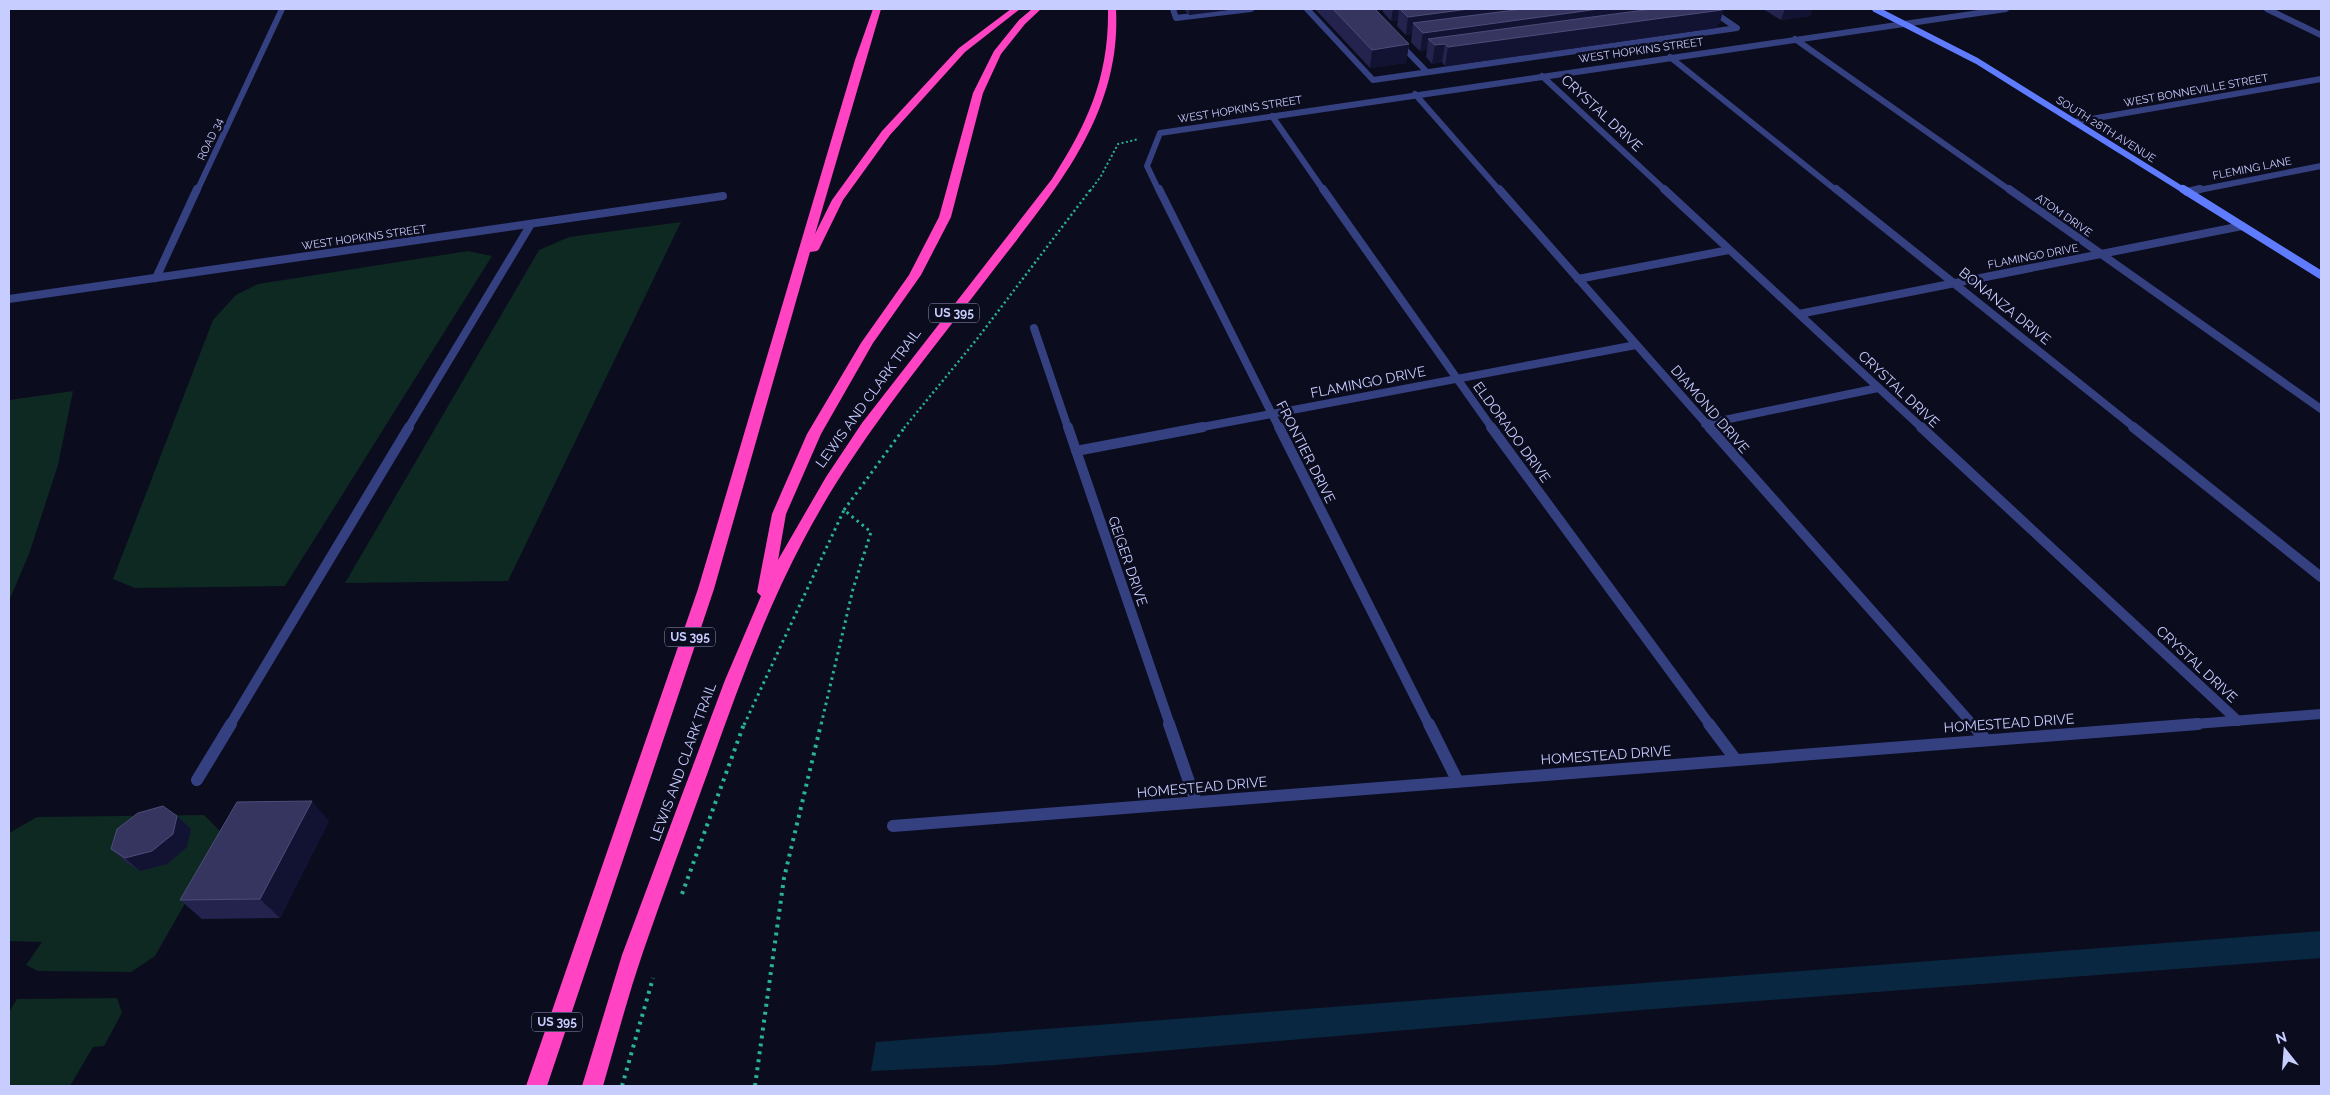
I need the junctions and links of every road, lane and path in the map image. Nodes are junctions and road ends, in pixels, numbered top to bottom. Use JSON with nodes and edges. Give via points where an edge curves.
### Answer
{"nodes":[{"id":1,"x":282,"y":9,"type":"edge"},
{"id":2,"x":877,"y":9,"type":"edge"},
{"id":3,"x":1016,"y":9,"type":"edge"},
{"id":4,"x":1037,"y":9,"type":"edge"},
{"id":5,"x":1112,"y":9,"type":"edge"},
{"id":6,"x":1173,"y":9,"type":"edge"},
{"id":7,"x":1251,"y":9,"type":"edge"},
{"id":8,"x":1307,"y":9,"type":"edge"},
{"id":9,"x":1709,"y":9,"type":"edge"},
{"id":10,"x":1875,"y":9,"type":"edge"},
{"id":11,"x":2006,"y":9,"type":"edge"},
{"id":12,"x":2266,"y":9,"type":"edge"},
{"id":13,"x":1905,"y":23,"type":"junction"},
{"id":14,"x":2321,"y":35,"type":"edge"},
{"id":15,"x":1394,"y":37,"type":"edge"},
{"id":16,"x":1795,"y":39,"type":"junction"},
{"id":17,"x":1670,"y":57,"type":"junction"},
{"id":18,"x":1427,"y":72,"type":"junction"},
{"id":19,"x":1542,"y":76,"type":"junction"},
{"id":20,"x":2321,"y":79,"type":"edge"},
{"id":21,"x":1415,"y":94,"type":"junction"},
{"id":22,"x":1272,"y":116,"type":"junction"},
{"id":23,"x":2074,"y":122,"type":"junction"},
{"id":24,"x":1160,"y":135,"type":"junction"},
{"id":25,"x":2321,"y":166,"type":"edge"},
{"id":26,"x":2187,"y":192,"type":"junction"},
{"id":27,"x":723,"y":196,"type":"dead end"},
{"id":28,"x":531,"y":224,"type":"junction"},
{"id":29,"x":2242,"y":226,"type":"junction"},
{"id":30,"x":1729,"y":250,"type":"junction"},
{"id":31,"x":2100,"y":254,"type":"junction"},
{"id":32,"x":2321,"y":275,"type":"edge"},
{"id":33,"x":156,"y":278,"type":"junction"},
{"id":34,"x":1578,"y":279,"type":"junction"},
{"id":35,"x":1954,"y":283,"type":"junction"},
{"id":36,"x":9,"y":299,"type":"edge"},
{"id":37,"x":786,"y":313,"type":"junction"},
{"id":38,"x":1799,"y":314,"type":"junction"},
{"id":39,"x":1034,"y":328,"type":"dead end"},
{"id":40,"x":1636,"y":345,"type":"junction"},
{"id":41,"x":1456,"y":379,"type":"junction"},
{"id":42,"x":1878,"y":388,"type":"junction"},
{"id":43,"x":2321,"y":409,"type":"edge"},
{"id":44,"x":1271,"y":414,"type":"junction"},
{"id":45,"x":1705,"y":424,"type":"junction"},
{"id":46,"x":1076,"y":451,"type":"junction"},
{"id":47,"x":844,"y":510,"type":"junction"},
{"id":48,"x":2321,"y":577,"type":"edge"},
{"id":49,"x":762,"y":608,"type":"junction"},
{"id":50,"x":2321,"y":714,"type":"edge"},
{"id":51,"x":2238,"y":721,"type":"junction"},
{"id":52,"x":1986,"y":740,"type":"junction"},
{"id":53,"x":1736,"y":760,"type":"junction"},
{"id":54,"x":197,"y":780,"type":"dead end"},
{"id":55,"x":1458,"y":782,"type":"junction"},
{"id":56,"x":1196,"y":802,"type":"junction"},
{"id":57,"x":892,"y":826,"type":"dead end"},
{"id":58,"x":679,"y":901,"type":"dead end"},
{"id":59,"x":654,"y":976,"type":"dead end"},
{"id":60,"x":536,"y":1086,"type":"edge"},
{"id":61,"x":592,"y":1086,"type":"edge"},
{"id":62,"x":622,"y":1086,"type":"edge"},
{"id":63,"x":755,"y":1086,"type":"edge"}],
"edges":[{"from":1,"to":33,"type":"street","name":"ROAD 34"},
{"from":2,"to":37,"type":"highway","number":"US 395"},
{"from":3,"to":37,"type":"highway","via":[[962,50],[861,165],[818,238]]},
{"from":4,"to":49,"type":"highway","via":[[997,53],[978,93],[944,217],[915,275],[867,343],[814,434],[779,514]]},
{"from":5,"to":49,"type":"highway","name":"LEWIS AND CLARK TRAIL","number":"US 395","via":[[1113,43],[1104,90],[1092,122],[1056,180],[867,426],[796,539]]},
{"from":6,"to":7,"type":"street","via":[[1176,18]]},
{"from":8,"to":18,"type":"street","via":[[1372,80]]},
{"from":9,"to":18,"type":"street","via":[[1737,28]]},
{"from":10,"to":13,"type":"main road","name":"SOUTH 28TH AVENUE"},
{"from":11,"to":13,"type":"street","name":"WEST HOPKINS STREET"},
{"from":12,"to":14,"type":"street"},
{"from":13,"to":16,"type":"street","name":"WEST HOPKINS STREET"},
{"from":13,"to":23,"type":"main road","name":"SOUTH 28TH AVENUE","via":[[1977,61]]},
{"from":15,"to":18,"type":"street"},
{"from":16,"to":17,"type":"street","name":"WEST HOPKINS STREET"},
{"from":16,"to":31,"type":"street","name":"ATOM DRIVE"},
{"from":17,"to":19,"type":"street","name":"WEST HOPKINS STREET"},
{"from":17,"to":35,"type":"street","name":"BONANZA DRIVE"},
{"from":19,"to":21,"type":"street","name":"WEST HOPKINS STREET"},
{"from":19,"to":30,"type":"street","name":"CRYSTAL DRIVE"},
{"from":20,"to":23,"type":"street","name":"WEST BONNEVILLE STREET"},
{"from":21,"to":22,"type":"street","name":"WEST HOPKINS STREET"},
{"from":21,"to":34,"type":"street","name":"DIAMOND DRIVE"},
{"from":22,"to":24,"type":"street","name":"WEST HOPKINS STREET"},
{"from":22,"to":41,"type":"street","name":"ELDORADO DRIVE"},
{"from":23,"to":26,"type":"main road","name":"SOUTH 28TH AVENUE"},
{"from":24,"to":44,"type":"street","name":"FRONTIER DRIVE","via":[[1147,166]]},
{"from":24,"to":47,"type":"path","via":[[1118,144],[1101,176]]},
{"from":25,"to":26,"type":"street","name":"FLEMING LANE"},
{"from":26,"to":29,"type":"main road","name":"SOUTH 28TH AVENUE"},
{"from":27,"to":28,"type":"street","name":"WEST HOPKINS STREET"},
{"from":28,"to":33,"type":"street","name":"WEST HOPKINS STREET"},
{"from":28,"to":54,"type":"street"},
{"from":29,"to":31,"type":"street","name":"FLAMINGO DRIVE"},
{"from":29,"to":32,"type":"main road","name":"SOUTH 28TH AVENUE"},
{"from":30,"to":34,"type":"street"},
{"from":30,"to":38,"type":"street","name":"CRYSTAL DRIVE"},
{"from":31,"to":35,"type":"street","name":"FLAMINGO DRIVE"},
{"from":31,"to":43,"type":"street","name":"ATOM DRIVE"},
{"from":33,"to":36,"type":"street","name":"WEST HOPKINS STREET"},
{"from":34,"to":40,"type":"street","name":"DIAMOND DRIVE"},
{"from":35,"to":38,"type":"street","name":"FLAMINGO DRIVE"},
{"from":35,"to":48,"type":"street","name":"BONANZA DRIVE"},
{"from":37,"to":60,"type":"highway","number":"US 395","via":[[678,676]]},
{"from":38,"to":42,"type":"street","name":"CRYSTAL DRIVE"},
{"from":39,"to":46,"type":"street","name":"GEIGER DRIVE"},
{"from":40,"to":41,"type":"street","name":"FLAMINGO DRIVE"},
{"from":40,"to":45,"type":"street","name":"DIAMOND DRIVE"},
{"from":41,"to":44,"type":"street","name":"FLAMINGO DRIVE"},
{"from":41,"to":53,"type":"street","name":"ELDORADO DRIVE"},
{"from":42,"to":45,"type":"street"},
{"from":42,"to":51,"type":"street","name":"CRYSTAL DRIVE"},
{"from":44,"to":46,"type":"street","name":"FLAMINGO DRIVE"},
{"from":44,"to":55,"type":"street","name":"FRONTIER DRIVE"},
{"from":45,"to":52,"type":"street","name":"DIAMOND DRIVE"},
{"from":46,"to":56,"type":"street","name":"GEIGER DRIVE"},
{"from":47,"to":58,"type":"path","via":[[748,714]]},
{"from":47,"to":63,"type":"path","via":[[871,532],[853,589],[784,878]]},
{"from":49,"to":61,"type":"highway","name":"LEWIS AND CLARK TRAIL","number":"US 395","via":[[632,955]]},
{"from":50,"to":51,"type":"street","name":"HOMESTEAD DRIVE"},
{"from":51,"to":52,"type":"street","name":"HOMESTEAD DRIVE"},
{"from":52,"to":53,"type":"street","name":"HOMESTEAD DRIVE"},
{"from":53,"to":55,"type":"street","name":"HOMESTEAD DRIVE"},
{"from":55,"to":56,"type":"street","name":"HOMESTEAD DRIVE"},
{"from":56,"to":57,"type":"street","name":"HOMESTEAD DRIVE"},
{"from":59,"to":62,"type":"path"}]}
